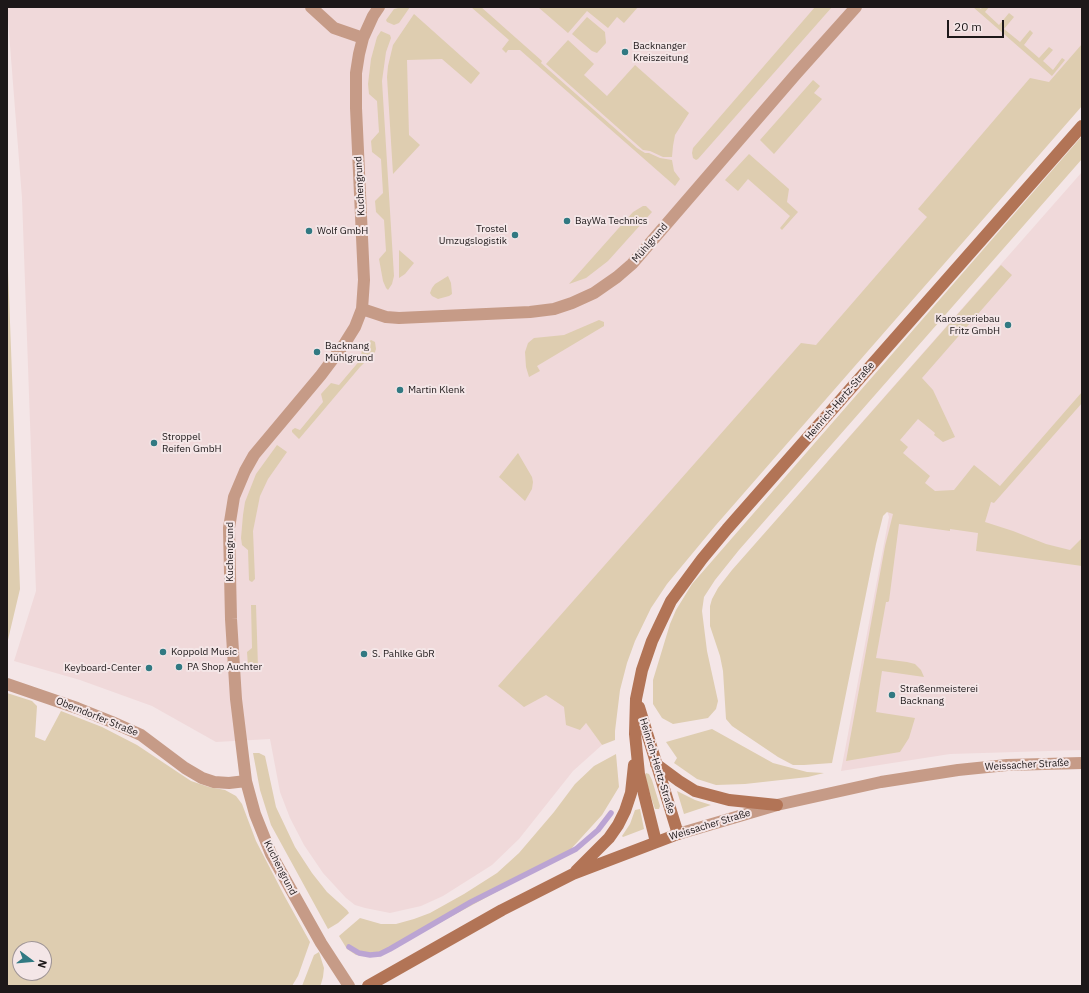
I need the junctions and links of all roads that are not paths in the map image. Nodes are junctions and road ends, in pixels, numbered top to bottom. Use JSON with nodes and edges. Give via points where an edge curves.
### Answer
{"nodes":[{"id":1,"x":311,"y":7,"type":"edge"},
{"id":2,"x":379,"y":7,"type":"edge"},
{"id":3,"x":856,"y":7,"type":"edge"},
{"id":4,"x":363,"y":38,"type":"junction"},
{"id":5,"x":1082,"y":126,"type":"edge"},
{"id":6,"x":362,"y":310,"type":"junction"},
{"id":7,"x":7,"y":684,"type":"edge"},
{"id":8,"x":636,"y":699,"type":"junction"},
{"id":9,"x":635,"y":734,"type":"junction"},
{"id":10,"x":1082,"y":763,"type":"edge"},
{"id":11,"x":656,"y":764,"type":"junction"},
{"id":12,"x":246,"y":781,"type":"junction"},
{"id":13,"x":777,"y":805,"type":"junction"},
{"id":14,"x":678,"y":834,"type":"junction"},
{"id":15,"x":656,"y":842,"type":"junction"},
{"id":16,"x":573,"y":874,"type":"junction"},
{"id":17,"x":349,"y":986,"type":"edge"},
{"id":18,"x":368,"y":986,"type":"edge"}],
"edges":[{"from":1,"to":4,"type":"street","via":[[334,28]]},
{"from":2,"to":4,"type":"street","name":"Kuchengrund"},
{"from":3,"to":6,"type":"street","name":"Mühlgrund","via":[[632,264],[594,293],[554,309],[530,312],[399,318]]},
{"from":4,"to":6,"type":"street","name":"Kuchengrund","via":[[356,73],[364,280]]},
{"from":5,"to":8,"type":"main road","name":"Heinrich-Hertz-Straße","via":[[702,559],[664,614],[642,670]]},
{"from":6,"to":12,"type":"street","name":"Kuchengrund","via":[[346,343],[254,455],[244,471],[234,497],[229,528],[231,619],[237,706]]},
{"from":7,"to":12,"type":"street","name":"Oberndorfer Straße","via":[[77,708],[141,735],[202,778],[214,782]]},
{"from":8,"to":9,"type":"main road","name":"Heinrich-Hertz-Straße"},
{"from":8,"to":11,"type":"main road","name":"Heinrich-Hertz-Straße"},
{"from":9,"to":15,"type":"main road","name":"Heinrich-Hertz-Straße","via":[[639,774]]},
{"from":9,"to":16,"type":"main road","via":[[634,770],[626,811],[609,838]]},
{"from":10,"to":13,"type":"street","name":"Weissacher Straße","via":[[1007,765],[958,770],[881,782]]},
{"from":11,"to":13,"type":"main road","via":[[695,791],[729,800]]},
{"from":11,"to":14,"type":"main road","name":"Heinrich-Hertz-Straße"},
{"from":12,"to":17,"type":"street","name":"Kuchengrund","via":[[255,814],[271,854],[321,943]]},
{"from":13,"to":14,"type":"street","name":"Weissacher Straße"},
{"from":14,"to":15,"type":"main road","name":"Weissacher Straße"},
{"from":15,"to":16,"type":"main road","name":"Weissacher Straße"},
{"from":16,"to":18,"type":"main road","name":"Weissacher Straße","via":[[502,910]]}]}
